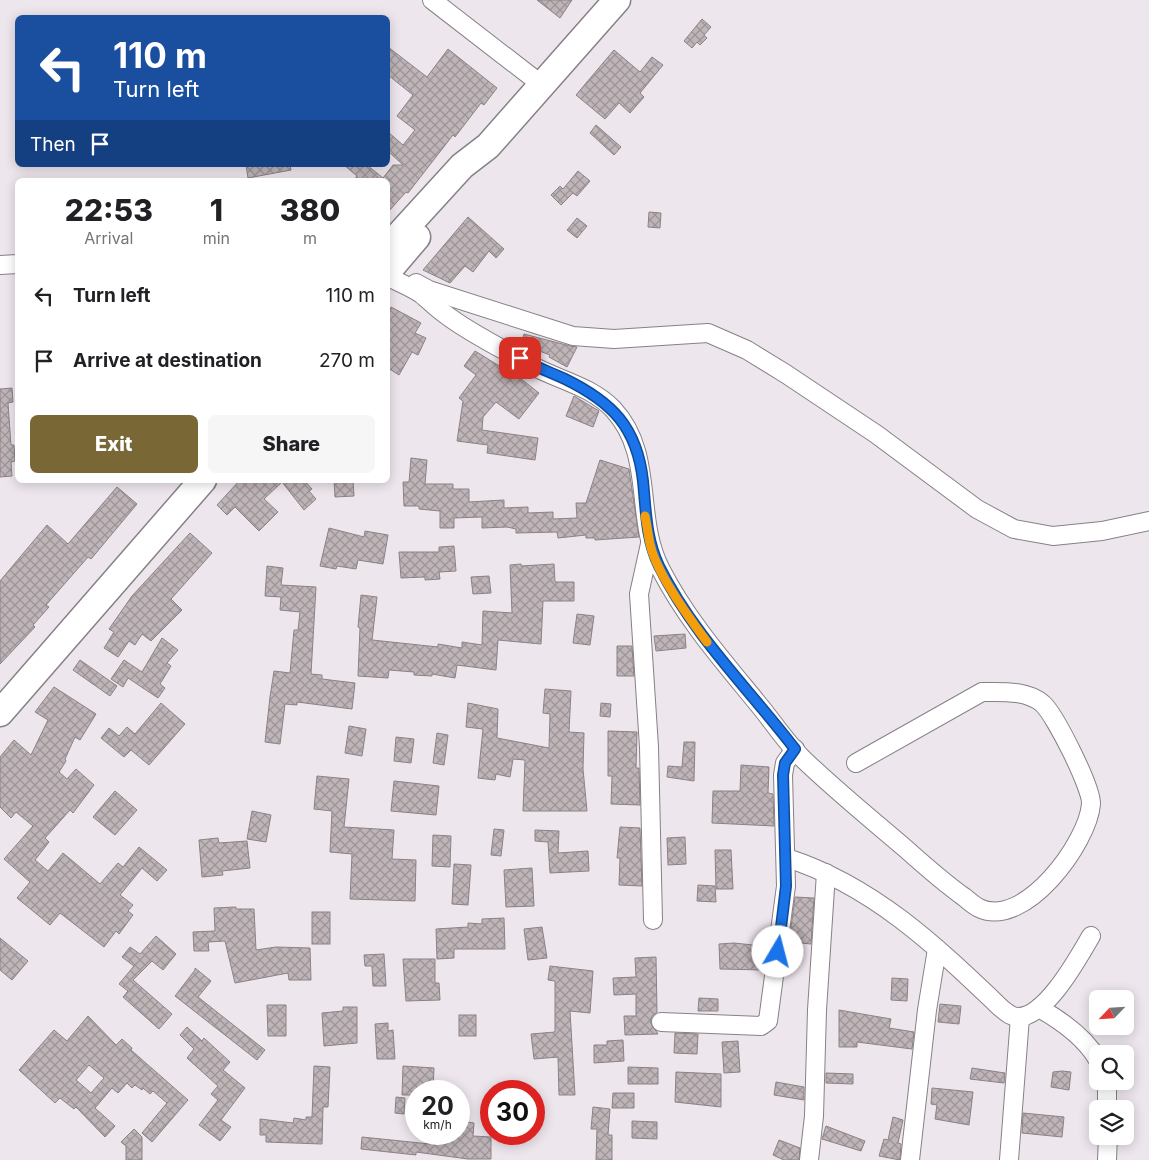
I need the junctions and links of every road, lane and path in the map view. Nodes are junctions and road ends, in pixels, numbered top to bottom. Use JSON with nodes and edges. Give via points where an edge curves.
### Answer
{"nodes":[{"id":1,"x":432,"y":0,"type":"edge"},
{"id":2,"x":617,"y":0,"type":"edge"},
{"id":3,"x":542,"y":85,"type":"junction"},
{"id":4,"x":488,"y":146,"type":"junction"},
{"id":5,"x":390,"y":245,"type":"edge"},
{"id":6,"x":15,"y":264,"type":"edge"},
{"id":7,"x":0,"y":265,"type":"edge"},
{"id":8,"x":390,"y":269,"type":"edge"},
{"id":9,"x":390,"y":272,"type":"edge"},
{"id":10,"x":390,"y":278,"type":"edge"},
{"id":11,"x":180,"y":483,"type":"edge"},
{"id":12,"x":200,"y":483,"type":"edge"},
{"id":13,"x":1149,"y":521,"type":"edge"},
{"id":14,"x":650,"y":544,"type":"junction"},
{"id":15,"x":0,"y":688,"type":"edge"},
{"id":16,"x":0,"y":713,"type":"edge"},
{"id":17,"x":795,"y":749,"type":"junction"},
{"id":18,"x":856,"y":763,"type":"dead end"},
{"id":19,"x":787,"y":858,"type":"junction"},
{"id":20,"x":826,"y":873,"type":"junction"},
{"id":21,"x":654,"y":920,"type":"dead end"},
{"id":22,"x":1091,"y":936,"type":"dead end"},
{"id":23,"x":937,"y":949,"type":"junction"},
{"id":24,"x":1039,"y":1008,"type":"junction"},
{"id":25,"x":1020,"y":1017,"type":"junction"},
{"id":26,"x":661,"y":1022,"type":"dead end"},
{"id":27,"x":1089,"y":1048,"type":"edge"},
{"id":28,"x":1108,"y":1145,"type":"edge"},
{"id":29,"x":809,"y":1160,"type":"edge"},
{"id":30,"x":910,"y":1160,"type":"edge"},
{"id":31,"x":1009,"y":1160,"type":"edge"},
{"id":32,"x":1107,"y":1160,"type":"edge"}],
"edges":[{"from":1,"to":3,"type":"street"},
{"from":2,"to":3,"type":"highway"},
{"from":3,"to":4,"type":"highway"},
{"from":4,"to":5,"type":"highway","via":[[462,166]]},
{"from":4,"to":8,"type":"highway","via":[[473,174]]},
{"from":6,"to":7,"type":"street"},
{"from":9,"to":13,"type":"street","via":[[429,290],[573,336],[614,339],[708,333],[747,350],[786,374],[876,434],[977,509],[1014,530],[1053,536],[1102,531]]},
{"from":10,"to":14,"type":"street","via":[[420,293],[454,320],[536,368],[597,396],[612,408],[626,425],[634,442],[642,472]]},
{"from":11,"to":15,"type":"highway"},
{"from":12,"to":16,"type":"highway"},
{"from":14,"to":17,"type":"street","via":[[659,567],[685,612]]},
{"from":14,"to":21,"type":"street","via":[[640,594]]},
{"from":17,"to":18,"type":"street","via":[[862,812],[980,909],[1012,909],[1031,898],[1076,847],[1091,802],[1071,750],[1044,705],[1029,696],[1006,692],[982,692]]},
{"from":17,"to":19,"type":"street","via":[[785,763],[783,775]]},
{"from":19,"to":20,"type":"street"},
{"from":19,"to":26,"type":"street","via":[[768,1021],[761,1026]]},
{"from":20,"to":23,"type":"street","via":[[883,905]]},
{"from":20,"to":29,"type":"street"},
{"from":22,"to":24,"type":"street","via":[[1062,982]]},
{"from":23,"to":25,"type":"street","via":[[1008,1014]]},
{"from":23,"to":30,"type":"street"},
{"from":24,"to":25,"type":"street"},
{"from":24,"to":27,"type":"street","via":[[1055,1017]]},
{"from":25,"to":31,"type":"street"},
{"from":28,"to":32,"type":"street"}]}
